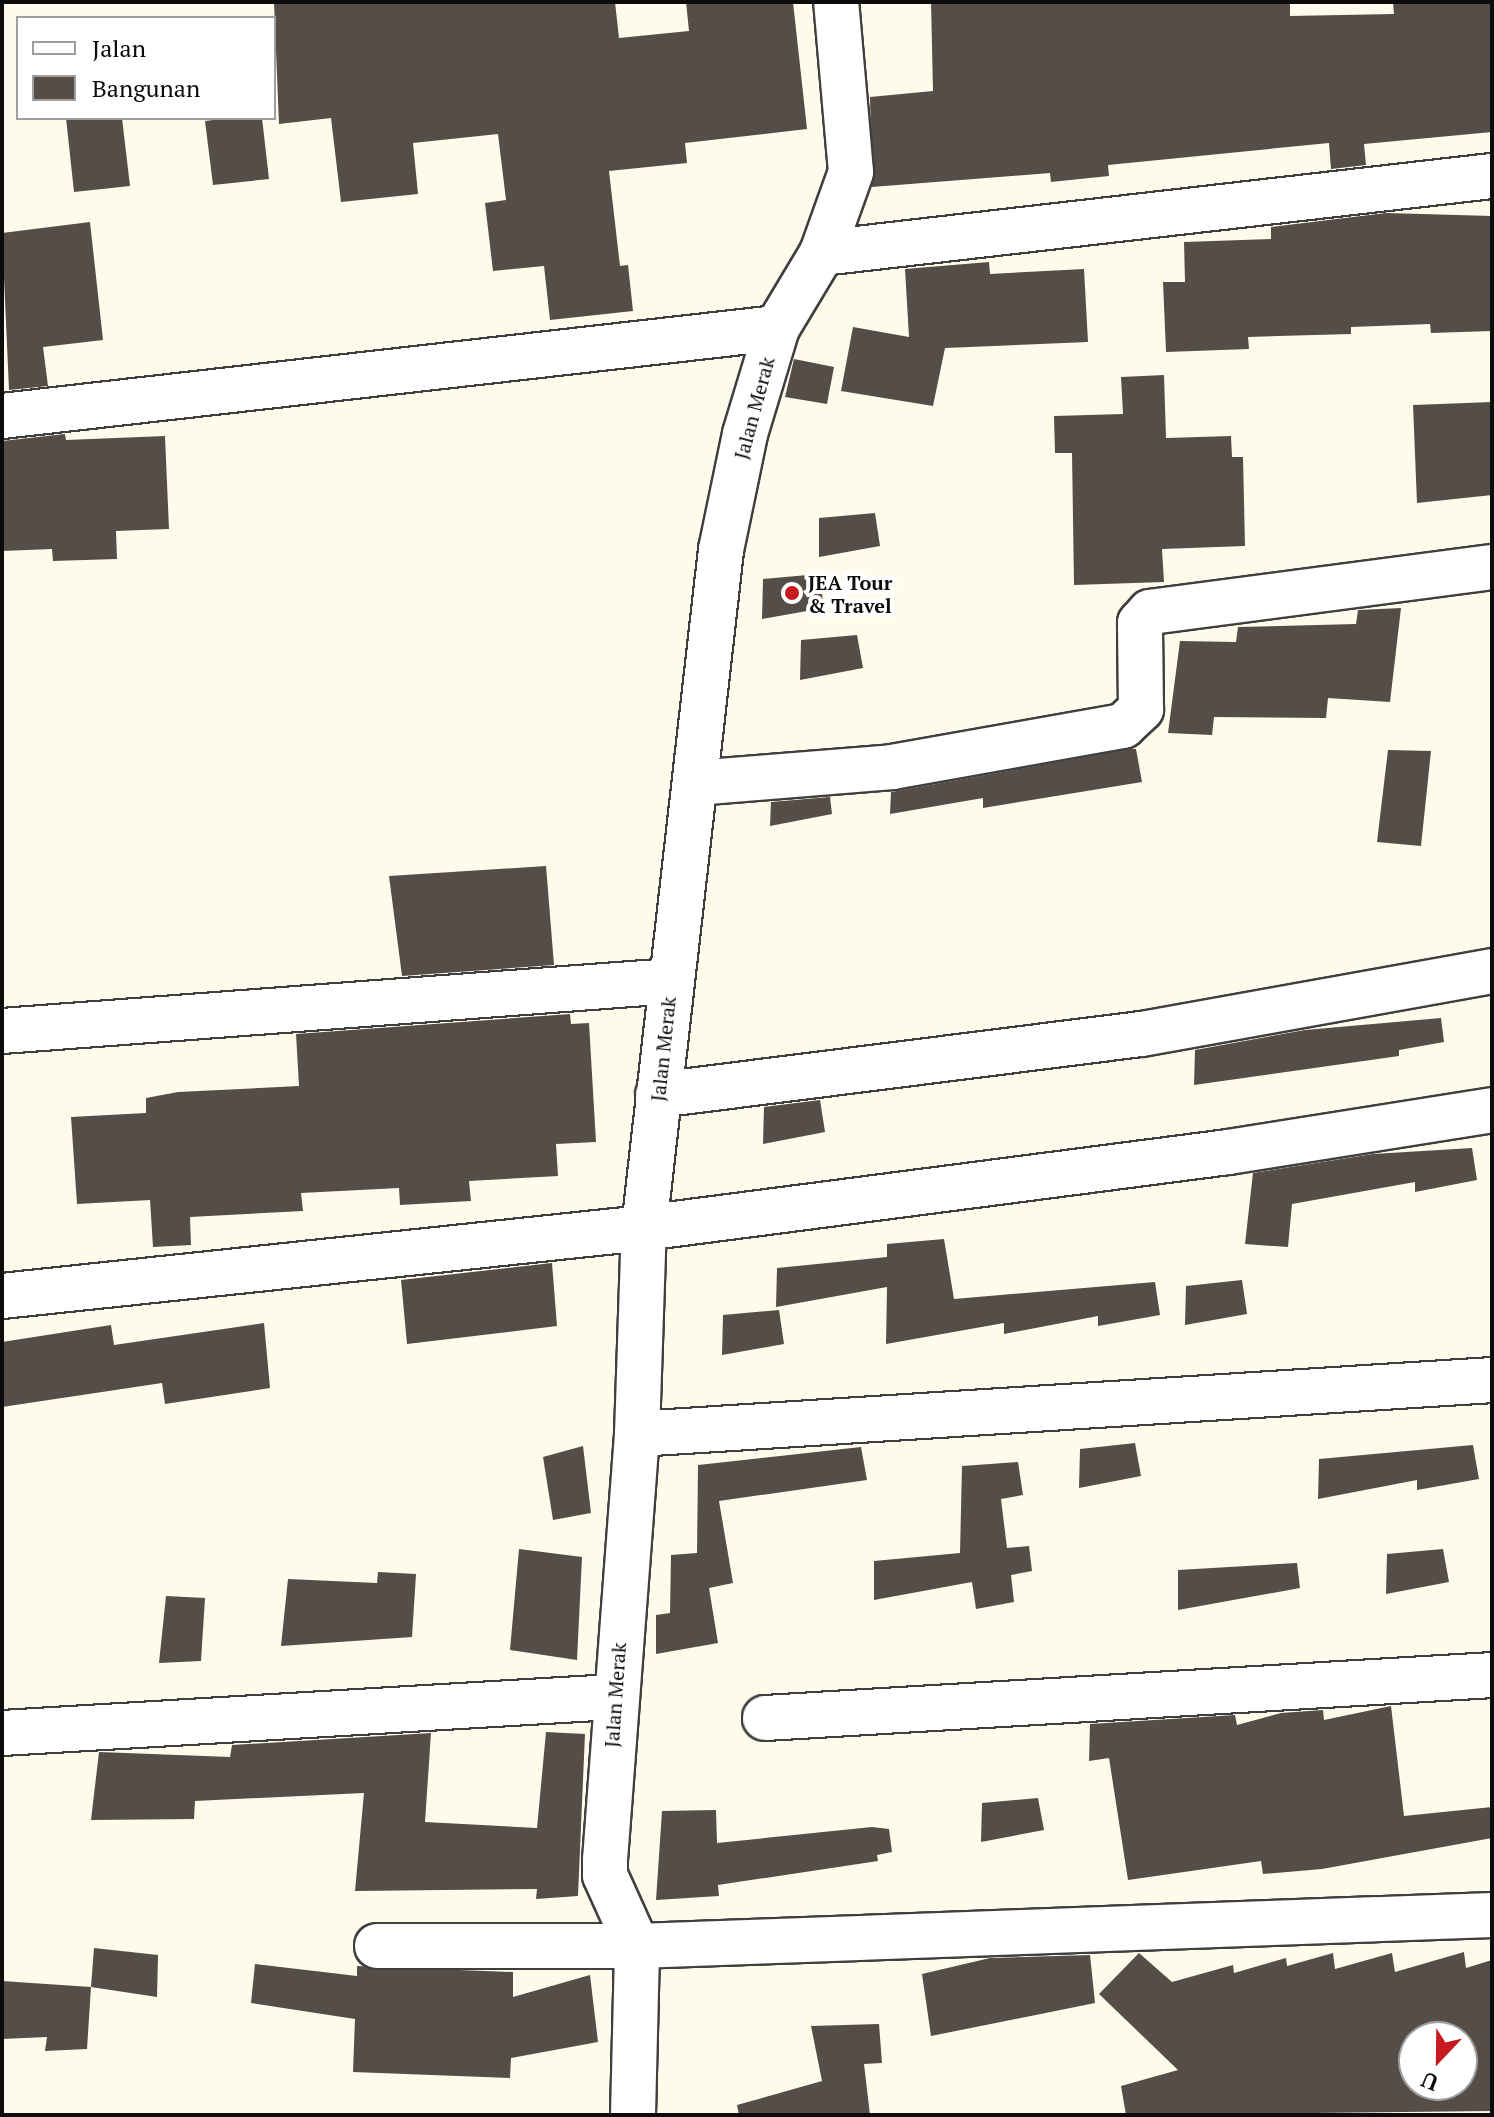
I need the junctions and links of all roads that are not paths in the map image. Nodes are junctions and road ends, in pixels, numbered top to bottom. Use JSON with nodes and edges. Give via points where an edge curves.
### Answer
{"nodes":[{"id":1,"x":836,"y":2,"type":"edge"},
{"id":2,"x":1492,"y":176,"type":"edge"},
{"id":3,"x":822,"y":253,"type":"junction"},
{"id":4,"x":777,"y":328,"type":"junction"},
{"id":5,"x":2,"y":416,"type":"edge"},
{"id":6,"x":1492,"y":567,"type":"edge"},
{"id":7,"x":695,"y":783,"type":"junction"},
{"id":8,"x":1492,"y":971,"type":"edge"},
{"id":9,"x":671,"y":981,"type":"junction"},
{"id":10,"x":2,"y":1031,"type":"edge"},
{"id":11,"x":658,"y":1095,"type":"junction"},
{"id":12,"x":1492,"y":1110,"type":"edge"},
{"id":13,"x":644,"y":1228,"type":"junction"},
{"id":14,"x":2,"y":1296,"type":"edge"},
{"id":15,"x":1492,"y":1380,"type":"edge"},
{"id":16,"x":637,"y":1434,"type":"junction"},
{"id":17,"x":1492,"y":1675,"type":"edge"},
{"id":18,"x":614,"y":1697,"type":"junction"},
{"id":19,"x":765,"y":1718,"type":"dead end"},
{"id":20,"x":2,"y":1733,"type":"edge"},
{"id":21,"x":1492,"y":1915,"type":"edge"},
{"id":22,"x":377,"y":1946,"type":"dead end"},
{"id":23,"x":637,"y":1946,"type":"junction"},
{"id":24,"x":633,"y":2115,"type":"edge"}],
"edges":[{"from":1,"to":3,"type":"street","name":"Jalan Merak","via":[[851,172]]},
{"from":2,"to":3,"type":"street"},
{"from":3,"to":4,"type":"street","name":"Jalan Merak"},
{"from":4,"to":5,"type":"street"},
{"from":4,"to":7,"type":"street","name":"Jalan Merak","via":[[745,434],[721,550]]},
{"from":6,"to":7,"type":"street","via":[[1150,612],[1140,623],[1141,709],[1123,726],[892,767]]},
{"from":7,"to":9,"type":"street","name":"Jalan Merak"},
{"from":8,"to":11,"type":"street","via":[[1142,1034]]},
{"from":9,"to":10,"type":"street"},
{"from":9,"to":11,"type":"street","name":"Jalan Merak"},
{"from":11,"to":13,"type":"street","name":"Jalan Merak"},
{"from":12,"to":13,"type":"street","via":[[1228,1152]]},
{"from":13,"to":14,"type":"street"},
{"from":13,"to":16,"type":"street","name":"Jalan Merak"},
{"from":15,"to":16,"type":"street"},
{"from":16,"to":18,"type":"street","name":"Jalan Merak"},
{"from":17,"to":19,"type":"street"},
{"from":18,"to":20,"type":"street"},
{"from":18,"to":23,"type":"street","name":"Jalan Merak","via":[[605,1875]]},
{"from":21,"to":23,"type":"street"},
{"from":22,"to":23,"type":"street"},
{"from":23,"to":24,"type":"street","name":"Jalan Merak"}]}
